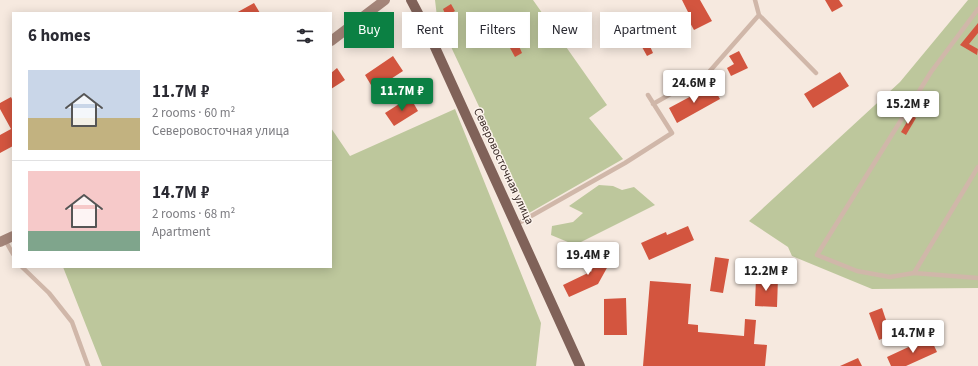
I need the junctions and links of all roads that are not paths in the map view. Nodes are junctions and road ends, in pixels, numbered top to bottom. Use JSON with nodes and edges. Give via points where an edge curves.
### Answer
{"nodes":[{"id":1,"x":385,"y":0,"type":"edge"},
{"id":2,"x":410,"y":0,"type":"edge"},
{"id":3,"x":755,"y":0,"type":"edge"},
{"id":4,"x":978,"y":9,"type":"edge"},
{"id":5,"x":759,"y":15,"type":"junction"},
{"id":6,"x":332,"y":40,"type":"edge"},
{"id":7,"x":816,"y":73,"type":"dead end"},
{"id":8,"x":648,"y":95,"type":"dead end"},
{"id":9,"x":653,"y":104,"type":"junction"},
{"id":10,"x":978,"y":167,"type":"edge"},
{"id":11,"x":516,"y":224,"type":"junction"},
{"id":12,"x":6,"y":239,"type":"edge"},
{"id":13,"x":12,"y":252,"type":"edge"},
{"id":14,"x":23,"y":268,"type":"edge"},
{"id":15,"x":914,"y":273,"type":"junction"},
{"id":16,"x":978,"y":278,"type":"edge"},
{"id":17,"x":88,"y":366,"type":"edge"},
{"id":18,"x":580,"y":366,"type":"edge"}],
"edges":[{"from":1,"to":6,"type":"street"},
{"from":2,"to":11,"type":"main road","name":"Северовосточная улица","via":[[429,34]]},
{"from":3,"to":5,"type":"lane"},
{"from":4,"to":15,"type":"lane","via":[[932,72],[817,255],[863,272],[890,277]]},
{"from":5,"to":7,"type":"lane"},
{"from":5,"to":9,"type":"lane","via":[[709,72]]},
{"from":8,"to":9,"type":"lane"},
{"from":9,"to":11,"type":"lane","via":[[672,133],[625,163]]},
{"from":10,"to":15,"type":"lane"},
{"from":11,"to":18,"type":"main road","name":"Северовосточная улица"},
{"from":12,"to":13,"type":"lane"},
{"from":14,"to":17,"type":"lane","via":[[72,322]]},
{"from":15,"to":16,"type":"lane"}]}
